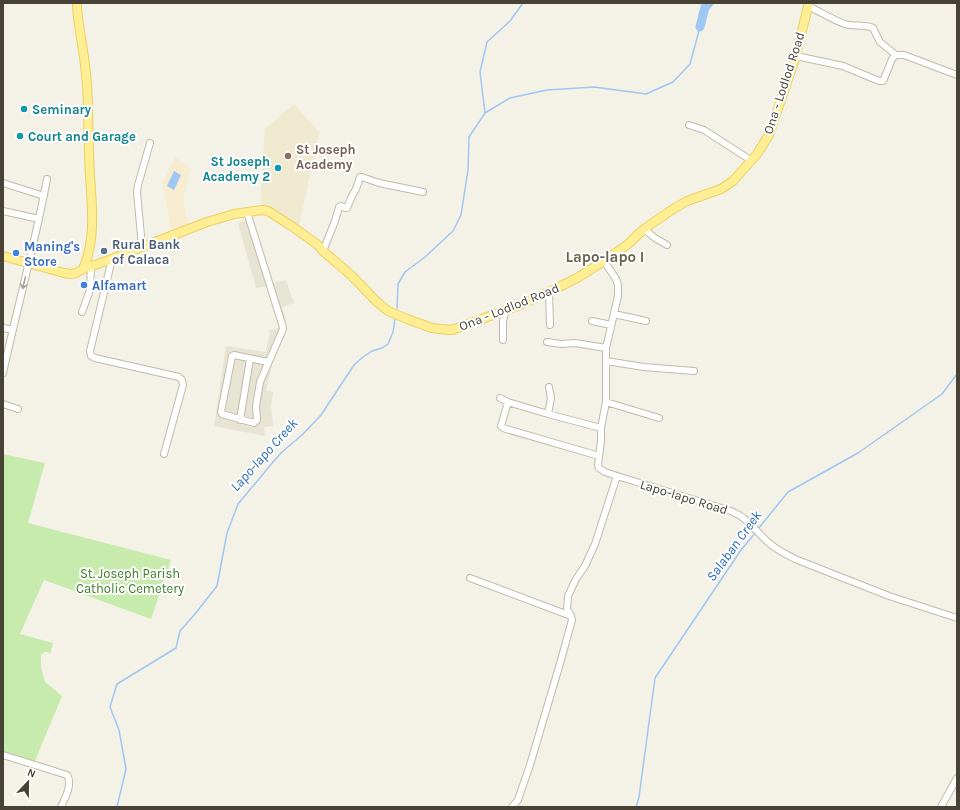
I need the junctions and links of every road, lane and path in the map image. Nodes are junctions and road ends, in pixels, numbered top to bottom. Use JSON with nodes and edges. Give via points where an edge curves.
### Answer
{"nodes":[{"id":1,"x":77,"y":3,"type":"edge"},
{"id":2,"x":808,"y":4,"type":"edge"},
{"id":3,"x":896,"y":55,"type":"junction"},
{"id":4,"x":796,"y":56,"type":"junction"},
{"id":5,"x":957,"y":75,"type":"edge"},
{"id":6,"x":689,"y":125,"type":"dead end"},
{"id":7,"x":150,"y":143,"type":"dead end"},
{"id":8,"x":752,"y":161,"type":"junction"},
{"id":9,"x":47,"y":179,"type":"dead end"},
{"id":10,"x":3,"y":183,"type":"edge"},
{"id":11,"x":423,"y":192,"type":"dead end"},
{"id":12,"x":44,"y":196,"type":"junction"},
{"id":13,"x":3,"y":211,"type":"edge"},
{"id":14,"x":247,"y":212,"type":"junction"},
{"id":15,"x":40,"y":219,"type":"junction"},
{"id":16,"x":644,"y":229,"type":"junction"},
{"id":17,"x":667,"y":245,"type":"dead end"},
{"id":18,"x":142,"y":247,"type":"junction"},
{"id":19,"x":323,"y":251,"type":"junction"},
{"id":20,"x":3,"y":256,"type":"edge"},
{"id":21,"x":112,"y":259,"type":"junction"},
{"id":22,"x":604,"y":262,"type":"junction"},
{"id":23,"x":30,"y":263,"type":"junction"},
{"id":24,"x":87,"y":268,"type":"junction"},
{"id":25,"x":549,"y":292,"type":"junction"},
{"id":26,"x":506,"y":310,"type":"junction"},
{"id":27,"x":82,"y":312,"type":"dead end"},
{"id":28,"x":614,"y":314,"type":"junction"},
{"id":29,"x":592,"y":321,"type":"dead end"},
{"id":30,"x":646,"y":321,"type":"dead end"},
{"id":31,"x":550,"y":325,"type":"dead end"},
{"id":32,"x":612,"y":325,"type":"junction"},
{"id":33,"x":3,"y":328,"type":"edge"},
{"id":34,"x":13,"y":330,"type":"junction"},
{"id":35,"x":503,"y":340,"type":"dead end"},
{"id":36,"x":547,"y":342,"type":"dead end"},
{"id":37,"x":606,"y":348,"type":"junction"},
{"id":38,"x":250,"y":359,"type":"junction"},
{"id":39,"x":606,"y":361,"type":"junction"},
{"id":40,"x":268,"y":362,"type":"junction"},
{"id":41,"x":694,"y":371,"type":"dead end"},
{"id":42,"x":3,"y":373,"type":"edge"},
{"id":43,"x":549,"y":388,"type":"dead end"},
{"id":44,"x":500,"y":398,"type":"dead end"},
{"id":45,"x":508,"y":402,"type":"junction"},
{"id":46,"x":606,"y":402,"type":"junction"},
{"id":47,"x":3,"y":404,"type":"edge"},
{"id":48,"x":18,"y":410,"type":"dead end"},
{"id":49,"x":548,"y":414,"type":"junction"},
{"id":50,"x":659,"y":418,"type":"dead end"},
{"id":51,"x":240,"y":420,"type":"junction"},
{"id":52,"x":601,"y":428,"type":"junction"},
{"id":53,"x":164,"y":454,"type":"dead end"},
{"id":54,"x":599,"y":456,"type":"junction"},
{"id":55,"x":616,"y":476,"type":"junction"},
{"id":56,"x":470,"y":578,"type":"dead end"},
{"id":57,"x":571,"y":616,"type":"junction"},
{"id":58,"x":957,"y":618,"type":"edge"},
{"id":59,"x":3,"y":755,"type":"edge"},
{"id":60,"x":957,"y":778,"type":"edge"},
{"id":61,"x":61,"y":807,"type":"edge"},
{"id":62,"x":512,"y":807,"type":"edge"},
{"id":63,"x":940,"y":807,"type":"edge"}],
"edges":[{"from":1,"to":24,"type":"main road","via":[[87,86],[92,210]]},
{"from":2,"to":3,"type":"street","via":[[845,24],[873,28],[880,42]]},
{"from":2,"to":4,"type":"main road","name":"Ona - Lodlod Road"},
{"from":3,"to":4,"type":"street","via":[[882,81],[843,66]]},
{"from":3,"to":5,"type":"street","via":[[904,55]]},
{"from":4,"to":8,"type":"main road","name":"Ona - Lodlod Road","via":[[769,135]]},
{"from":6,"to":8,"type":"street","via":[[704,130]]},
{"from":7,"to":18,"type":"street","via":[[137,192]]},
{"from":8,"to":16,"type":"main road","name":"Ona - Lodlod Road","via":[[733,181],[721,189],[687,201]]},
{"from":9,"to":12,"type":"street"},
{"from":10,"to":12,"type":"street"},
{"from":11,"to":19,"type":"street","via":[[360,177],[347,208],[339,207]]},
{"from":12,"to":15,"type":"street"},
{"from":13,"to":15,"type":"street"},
{"from":14,"to":18,"type":"main road","name":"Ona - Lodlod Road","via":[[207,222]]},
{"from":14,"to":19,"type":"main road","name":"Ona - Lodlod Road","via":[[262,210],[273,213]]},
{"from":14,"to":40,"type":"street","via":[[283,329]]},
{"from":15,"to":23,"type":"street"},
{"from":16,"to":17,"type":"street"},
{"from":16,"to":22,"type":"main road","name":"Ona - Lodlod Road"},
{"from":18,"to":21,"type":"main road","name":"Ona - Lodlod Road"},
{"from":19,"to":26,"type":"main road","name":"Ona - Lodlod Road","via":[[388,311],[432,328],[455,329]]},
{"from":20,"to":23,"type":"main road","name":"Ona - Lodlod Road"},
{"from":21,"to":24,"type":"main road","name":"Ona - Lodlod Road"},
{"from":21,"to":53,"type":"street","via":[[90,351],[94,358],[179,377],[182,380],[183,385]]},
{"from":22,"to":25,"type":"main road","name":"Ona - Lodlod Road"},
{"from":22,"to":28,"type":"street","name":"Lapo-lapo Road","via":[[618,285]]},
{"from":23,"to":24,"type":"main road","name":"Ona - Lodlod Road","via":[[71,274]]},
{"from":23,"to":34,"type":"street","one_way":true},
{"from":24,"to":27,"type":"street","via":[[90,290]]},
{"from":25,"to":26,"type":"main road","name":"Ona - Lodlod Road"},
{"from":25,"to":31,"type":"street"},
{"from":26,"to":35,"type":"street"},
{"from":28,"to":30,"type":"street"},
{"from":28,"to":32,"type":"street","name":"Lapo-lapo Road"},
{"from":29,"to":32,"type":"street"},
{"from":32,"to":37,"type":"street","name":"Lapo-lapo Road"},
{"from":33,"to":34,"type":"street"},
{"from":34,"to":42,"type":"street"},
{"from":36,"to":37,"type":"street"},
{"from":37,"to":39,"type":"street","name":"Lapo-lapo Road"},
{"from":38,"to":40,"type":"street"},
{"from":38,"to":51,"type":"street"},
{"from":38,"to":51,"type":"street","via":[[234,355],[231,357],[221,412],[225,416]]},
{"from":39,"to":41,"type":"street","via":[[644,368]]},
{"from":39,"to":46,"type":"street","name":"Lapo-lapo Road"},
{"from":40,"to":51,"type":"street","via":[[260,382],[256,406],[257,420],[254,423]]},
{"from":43,"to":49,"type":"street","via":[[551,398]]},
{"from":44,"to":45,"type":"street"},
{"from":45,"to":49,"type":"street"},
{"from":45,"to":54,"type":"street","via":[[501,426],[503,428]]},
{"from":46,"to":50,"type":"street"},
{"from":46,"to":52,"type":"street","name":"Lapo-lapo Road"},
{"from":47,"to":48,"type":"street"},
{"from":49,"to":52,"type":"street"},
{"from":52,"to":54,"type":"street","name":"Lapo-lapo Road"},
{"from":54,"to":55,"type":"street","name":"Lapo-lapo Road","via":[[599,468]]},
{"from":55,"to":57,"type":"street","via":[[595,544],[568,596],[567,609]]},
{"from":55,"to":58,"type":"street","name":"Lapo-lapo Road","via":[[740,514],[768,542],[795,559],[889,596]]},
{"from":56,"to":57,"type":"street"},
{"from":57,"to":62,"type":"street","via":[[561,660],[530,764],[518,800]]},
{"from":59,"to":61,"type":"street","via":[[67,775],[70,783]]},
{"from":60,"to":63,"type":"street"}]}
